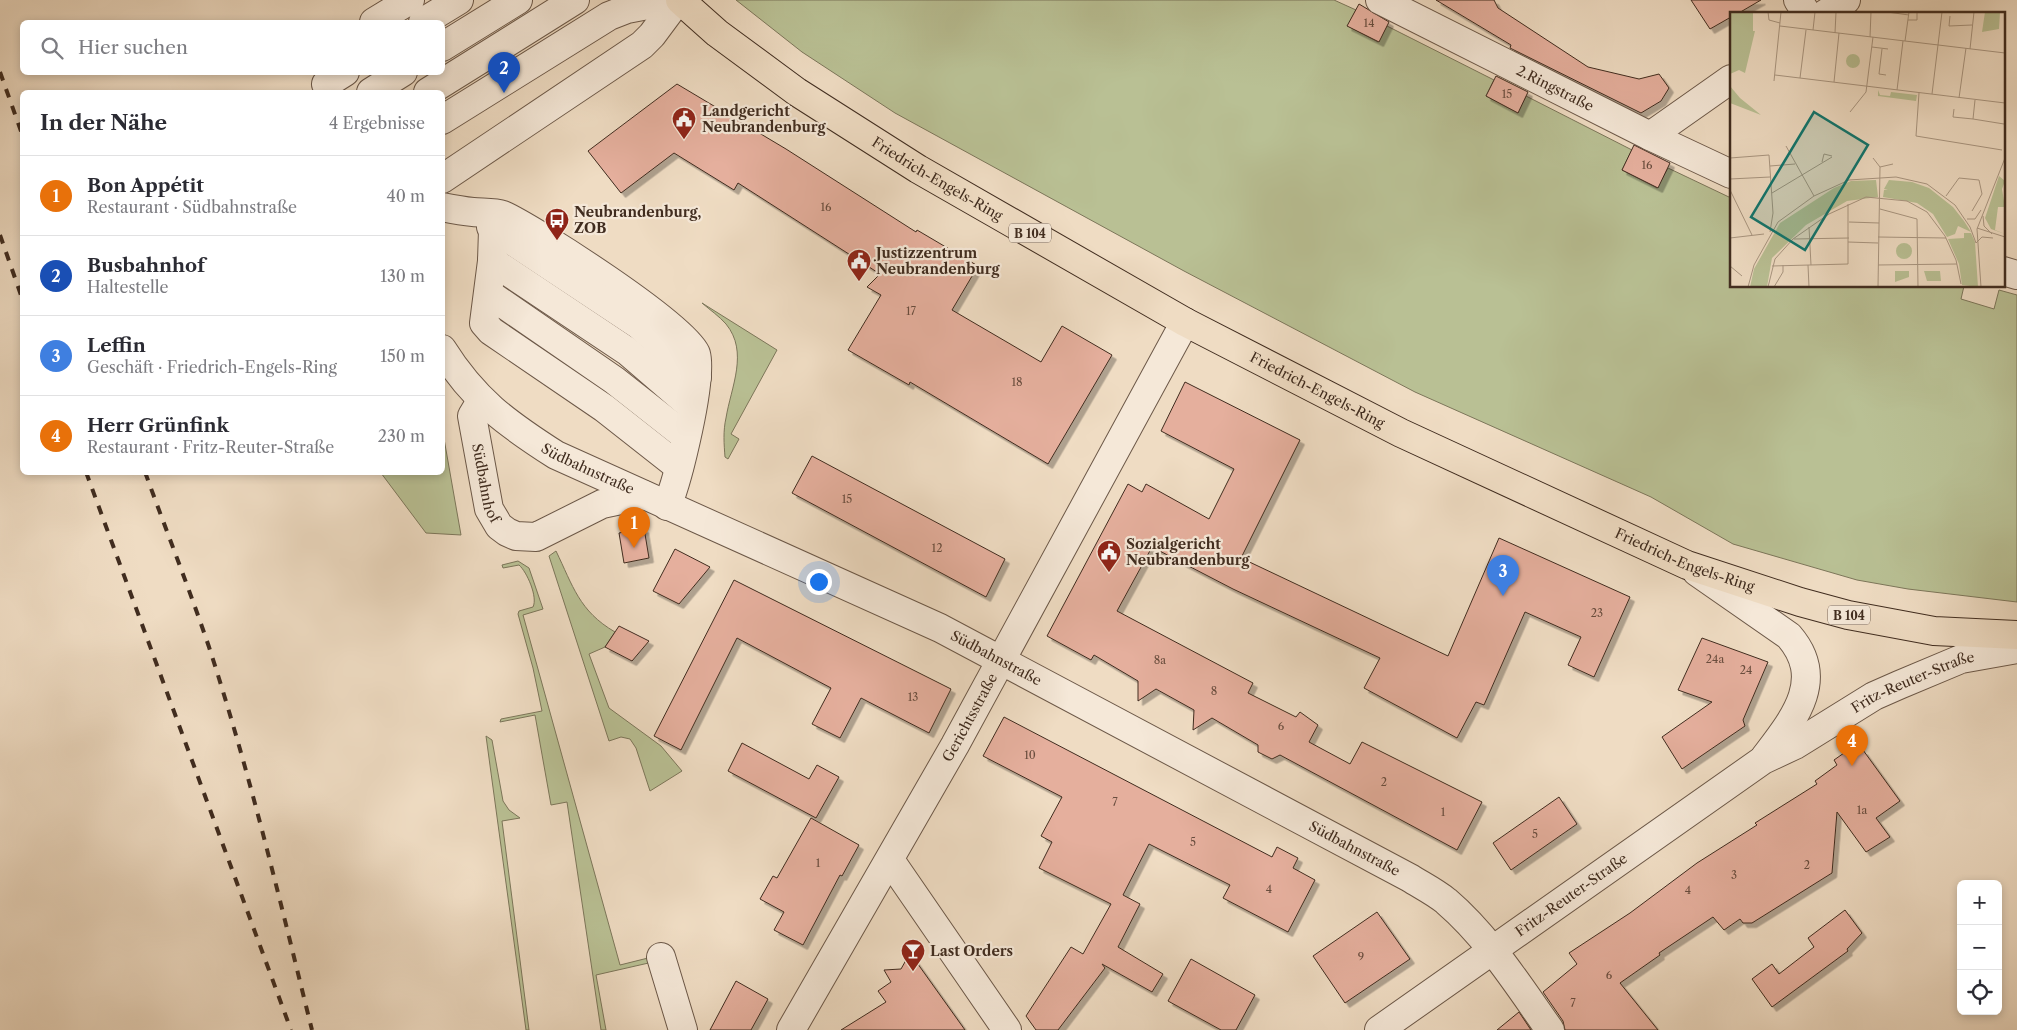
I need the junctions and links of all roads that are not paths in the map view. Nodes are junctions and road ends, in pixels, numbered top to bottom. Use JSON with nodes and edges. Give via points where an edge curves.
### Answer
{"nodes":[{"id":1,"x":410,"y":0,"type":"edge"},
{"id":2,"x":459,"y":0,"type":"edge"},
{"id":3,"x":518,"y":0,"type":"edge"},
{"id":4,"x":575,"y":0,"type":"edge"},
{"id":5,"x":677,"y":0,"type":"edge"},
{"id":6,"x":1380,"y":0,"type":"edge"},
{"id":7,"x":1798,"y":0,"type":"edge"},
{"id":8,"x":1846,"y":0,"type":"edge"},
{"id":9,"x":1806,"y":12,"type":"edge"},
{"id":10,"x":1828,"y":12,"type":"edge"},
{"id":11,"x":377,"y":20,"type":"edge"},
{"id":12,"x":426,"y":20,"type":"edge"},
{"id":13,"x":445,"y":46,"type":"edge"},
{"id":14,"x":398,"y":75,"type":"edge"},
{"id":15,"x":1730,"y":80,"type":"edge"},
{"id":16,"x":374,"y":90,"type":"edge"},
{"id":17,"x":431,"y":90,"type":"edge"},
{"id":18,"x":445,"y":118,"type":"edge"},
{"id":19,"x":1650,"y":136,"type":"junction"},
{"id":20,"x":1730,"y":174,"type":"edge"},
{"id":21,"x":445,"y":177,"type":"edge"},
{"id":22,"x":445,"y":208,"type":"edge"},
{"id":23,"x":484,"y":221,"type":"junction"},
{"id":24,"x":492,"y":261,"type":"junction"},
{"id":25,"x":2004,"y":271,"type":"edge"},
{"id":26,"x":2017,"y":275,"type":"edge"},
{"id":27,"x":489,"y":294,"type":"junction"},
{"id":28,"x":1185,"y":322,"type":"junction"},
{"id":29,"x":445,"y":354,"type":"edge"},
{"id":30,"x":481,"y":401,"type":"junction"},
{"id":31,"x":692,"y":407,"type":"junction"},
{"id":32,"x":685,"y":436,"type":"junction"},
{"id":33,"x":679,"y":467,"type":"junction"},
{"id":34,"x":655,"y":500,"type":"junction"},
{"id":35,"x":1687,"y":565,"type":"junction"},
{"id":36,"x":2017,"y":635,"type":"edge"},
{"id":37,"x":2017,"y":649,"type":"edge"},
{"id":38,"x":1001,"y":659,"type":"junction"},
{"id":39,"x":1762,"y":760,"type":"junction"},
{"id":40,"x":890,"y":860,"type":"junction"},
{"id":41,"x":1493,"y":950,"type":"junction"},
{"id":42,"x":661,"y":957,"type":"dead end"},
{"id":43,"x":683,"y":1030,"type":"edge"},
{"id":44,"x":791,"y":1030,"type":"edge"},
{"id":45,"x":1008,"y":1030,"type":"edge"},
{"id":46,"x":1379,"y":1030,"type":"edge"},
{"id":47,"x":1550,"y":1030,"type":"edge"}],
"edges":[{"from":1,"to":11,"type":"street"},
{"from":2,"to":12,"type":"street"},
{"from":3,"to":13,"type":"street"},
{"from":4,"to":17,"type":"street"},
{"from":5,"to":18,"type":"street","via":[[627,9],[608,16]]},
{"from":5,"to":21,"type":"street","via":[[642,45]]},
{"from":5,"to":28,"type":"main road","name":"Friedrich-Engels-Ring","number":"B 104","via":[[797,92],[902,159]]},
{"from":6,"to":19,"type":"street","name":"2.Ringstraße"},
{"from":7,"to":9,"type":"street"},
{"from":8,"to":10,"type":"street"},
{"from":14,"to":16,"type":"street"},
{"from":15,"to":19,"type":"street"},
{"from":19,"to":20,"type":"street","name":"2.Ringstraße"},
{"from":22,"to":23,"type":"street"},
{"from":23,"to":24,"type":"street"},
{"from":23,"to":31,"type":"street","via":[[501,214],[515,222],[642,302],[690,344],[696,354],[697,377]]},
{"from":24,"to":27,"type":"street"},
{"from":24,"to":31,"type":"street","via":[[627,351]]},
{"from":25,"to":26,"type":"street"},
{"from":27,"to":32,"type":"street","via":[[614,380]]},
{"from":27,"to":33,"type":"street","via":[[484,323],[491,331],[604,408]]},
{"from":28,"to":35,"type":"main road","name":"Friedrich-Engels-Ring","number":"B 104","via":[[1401,433]]},
{"from":28,"to":38,"type":"street","name":"Gerichtsstraße"},
{"from":29,"to":30,"type":"street","name":"Südbahnstraße"},
{"from":30,"to":34,"type":"street","name":"Südbahnstraße","via":[[556,455]]},
{"from":30,"to":34,"type":"street","name":"Südbahnhof","via":[[472,416],[489,510],[507,532],[536,537],[590,509]]},
{"from":31,"to":32,"type":"street"},
{"from":32,"to":33,"type":"street"},
{"from":33,"to":34,"type":"street","via":[[675,487]]},
{"from":34,"to":38,"type":"street","name":"Südbahnstraße","via":[[940,628]]},
{"from":35,"to":36,"type":"main road","name":"Friedrich-Engels-Ring","number":"B 104","via":[[1848,615],[1934,631]]},
{"from":35,"to":39,"type":"street","name":"Fritz-Reuter-Straße","number":"B 104","via":[[1772,623],[1798,646],[1806,675],[1804,696],[1787,729]]},
{"from":37,"to":39,"type":"street","name":"Fritz-Reuter-Straße","via":[[1962,658],[1899,685],[1874,696],[1795,745]]},
{"from":38,"to":40,"type":"street","name":"Gerichtsstraße"},
{"from":38,"to":41,"type":"street","name":"Südbahnstraße","via":[[1410,878],[1445,900]]},
{"from":39,"to":41,"type":"street","name":"Fritz-Reuter-Straße"},
{"from":40,"to":44,"type":"street","name":"Gerichtsstraße"},
{"from":40,"to":45,"type":"street"},
{"from":41,"to":46,"type":"street","name":"Fritz-Reuter-Straße"},
{"from":41,"to":47,"type":"street","name":"Südbahnstraße"},
{"from":42,"to":43,"type":"street"}]}
